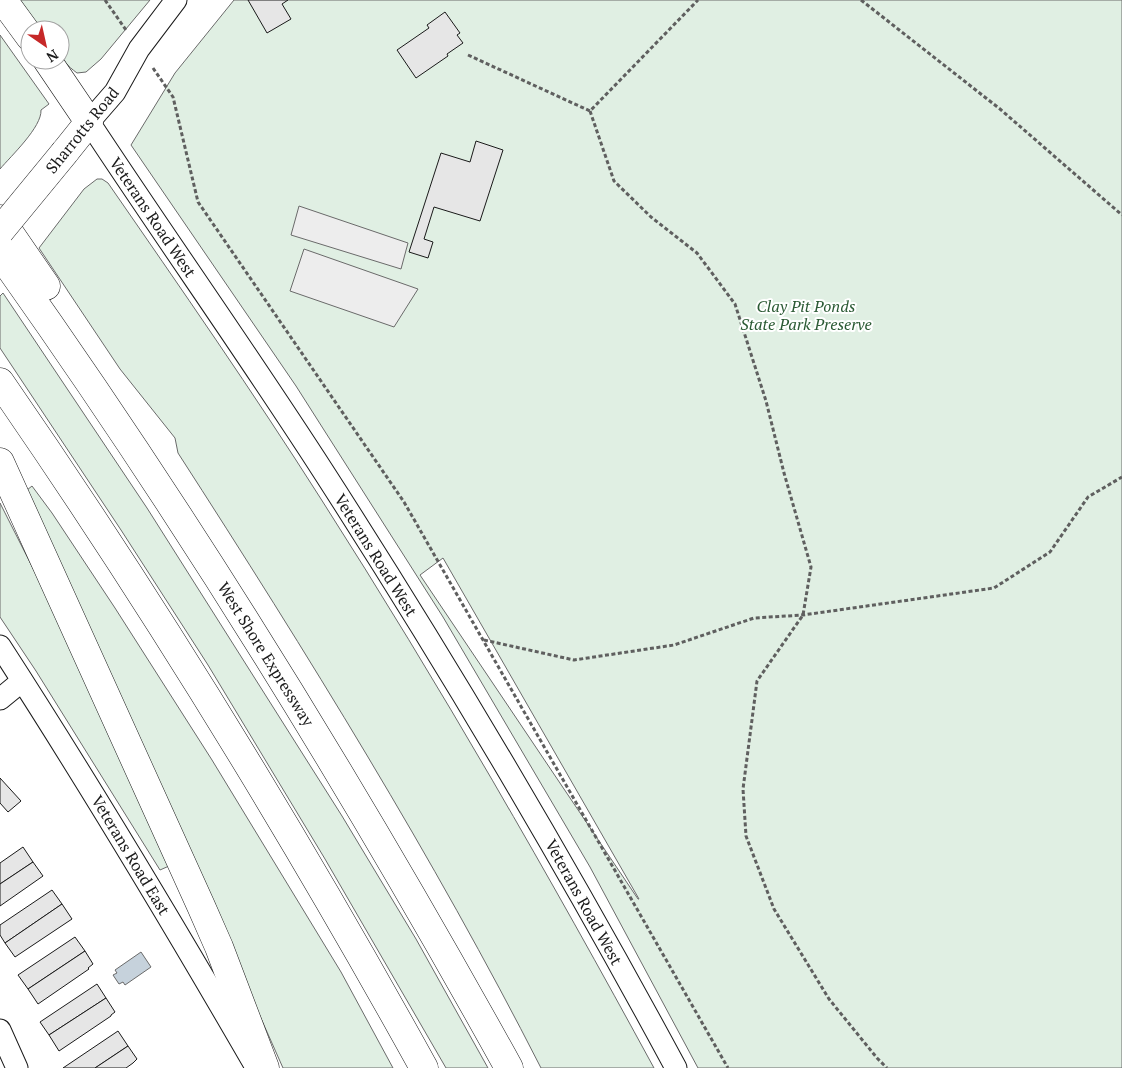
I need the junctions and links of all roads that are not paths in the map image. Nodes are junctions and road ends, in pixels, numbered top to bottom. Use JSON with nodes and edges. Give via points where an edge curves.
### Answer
{"nodes":[{"id":1,"x":3,"y":0,"type":"edge"},
{"id":2,"x":176,"y":0,"type":"edge"},
{"id":3,"x":20,"y":23,"type":"edge"},
{"id":4,"x":54,"y":70,"type":"edge"},
{"id":5,"x":89,"y":122,"type":"junction"},
{"id":6,"x":0,"y":219,"type":"edge"},
{"id":7,"x":0,"y":231,"type":"edge"},
{"id":8,"x":0,"y":254,"type":"edge"},
{"id":9,"x":0,"y":382,"type":"edge"},
{"id":10,"x":0,"y":462,"type":"edge"},
{"id":11,"x":143,"y":462,"type":"junction"},
{"id":12,"x":0,"y":646,"type":"edge"},
{"id":13,"x":22,"y":681,"type":"junction"},
{"id":14,"x":0,"y":699,"type":"edge"},
{"id":15,"x":0,"y":1030,"type":"edge"},
{"id":16,"x":17,"y":1068,"type":"edge"},
{"id":17,"x":256,"y":1068,"type":"edge"},
{"id":18,"x":265,"y":1068,"type":"edge"},
{"id":19,"x":424,"y":1068,"type":"edge"},
{"id":20,"x":509,"y":1068,"type":"edge"},
{"id":21,"x":676,"y":1068,"type":"edge"}],
"edges":[{"from":1,"to":3,"type":"main road"},
{"from":2,"to":5,"type":"street","name":"Sharrotts Road","via":[[139,49],[115,92]]},
{"from":4,"to":5,"type":"main road","name":"Veterans Road West"},
{"from":5,"to":7,"type":"main road","name":"Sharrotts Road","bridge":true},
{"from":5,"to":21,"type":"street","name":"Veterans Road West","via":[[231,330],[368,541],[501,757]]},
{"from":6,"to":11,"type":"main road","via":[[64,312]]},
{"from":8,"to":11,"type":"main road","name":"West Shore Expressway"},
{"from":9,"to":19,"type":"main road","via":[[224,726]]},
{"from":10,"to":18,"type":"main road","via":[[219,947]]},
{"from":11,"to":20,"type":"main road","name":"West Shore Expressway","via":[[329,754]]},
{"from":12,"to":13,"type":"street","name":"Veterans Road East"},
{"from":13,"to":14,"type":"street"},
{"from":13,"to":17,"type":"street","name":"Veterans Road East","via":[[152,888]]},
{"from":15,"to":16,"type":"street"}]}
